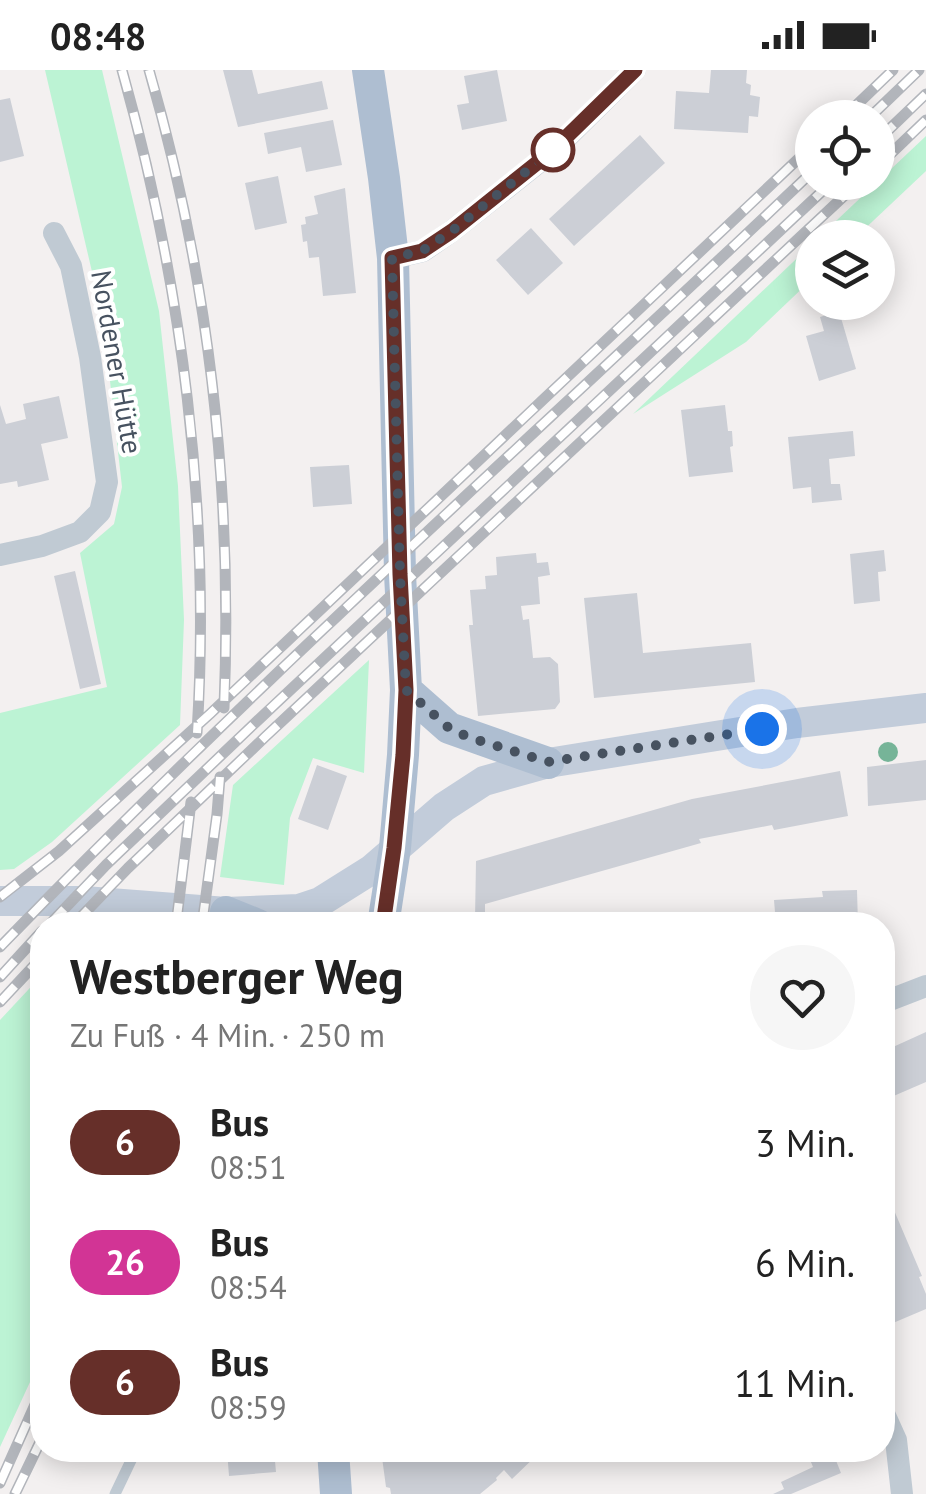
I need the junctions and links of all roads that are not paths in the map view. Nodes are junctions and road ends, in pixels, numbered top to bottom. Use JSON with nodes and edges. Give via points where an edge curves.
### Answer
{"nodes":[{"id":1,"x":368,"y":70,"type":"edge"},
{"id":2,"x":635,"y":70,"type":"edge"},
{"id":3,"x":54,"y":233,"type":"dead end"},
{"id":4,"x":392,"y":258,"type":"junction"},
{"id":5,"x":0,"y":556,"type":"edge"},
{"id":6,"x":406,"y":690,"type":"junction"},
{"id":7,"x":926,"y":708,"type":"edge"},
{"id":8,"x":548,"y":762,"type":"junction"},
{"id":9,"x":394,"y":848,"type":"junction"},
{"id":10,"x":0,"y":901,"type":"edge"},
{"id":11,"x":174,"y":912,"type":"edge"},
{"id":12,"x":272,"y":912,"type":"edge"},
{"id":13,"x":385,"y":912,"type":"edge"},
{"id":14,"x":926,"y":986,"type":"edge"},
{"id":15,"x":895,"y":998,"type":"edge"},
{"id":16,"x":895,"y":1438,"type":"edge"},
{"id":17,"x":130,"y":1462,"type":"edge"},
{"id":18,"x":335,"y":1462,"type":"edge"},
{"id":19,"x":115,"y":1494,"type":"edge"},
{"id":20,"x":336,"y":1494,"type":"edge"},
{"id":21,"x":902,"y":1494,"type":"edge"}],
"edges":[{"from":1,"to":4,"type":"main road"},
{"from":2,"to":4,"type":"street","via":[[552,151],[452,231],[422,251]]},
{"from":3,"to":5,"type":"street","name":"Nordener Hütte","via":[[70,266],[90,358],[107,482],[100,512],[80,532]]},
{"from":4,"to":6,"type":"main road"},
{"from":6,"to":8,"type":"main road","via":[[449,728]]},
{"from":6,"to":9,"type":"main road"},
{"from":7,"to":8,"type":"main road"},
{"from":8,"to":9,"type":"main road","via":[[484,781]]},
{"from":9,"to":12,"type":"main road","via":[[312,905]]},
{"from":9,"to":13,"type":"main road"},
{"from":10,"to":11,"type":"main road","via":[[84,901]]},
{"from":14,"to":15,"type":"street"},
{"from":16,"to":21,"type":"street"},
{"from":17,"to":19,"type":"lane"},
{"from":18,"to":20,"type":"main road"}]}
